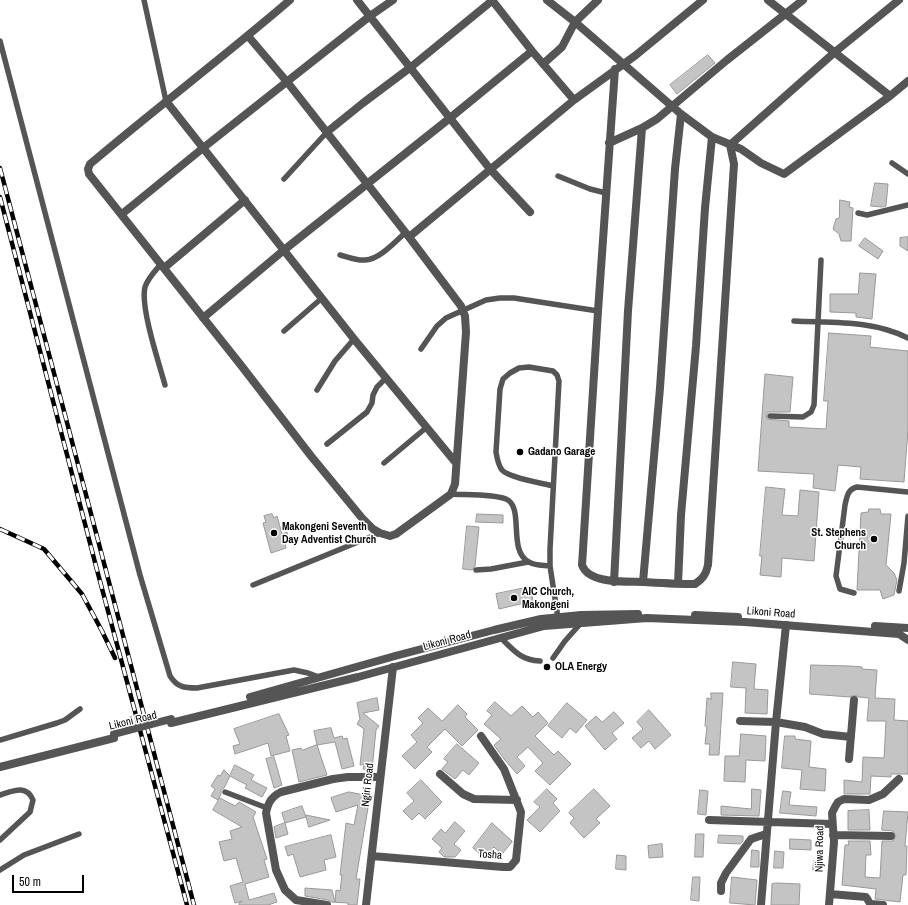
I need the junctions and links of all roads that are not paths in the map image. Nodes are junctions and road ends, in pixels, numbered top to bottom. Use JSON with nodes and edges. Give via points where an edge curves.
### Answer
{"nodes":[{"id":1,"x":144,"y":0,"type":"edge"},
{"id":2,"x":290,"y":0,"type":"edge"},
{"id":3,"x":357,"y":0,"type":"edge"},
{"id":4,"x":393,"y":0,"type":"edge"},
{"id":5,"x":492,"y":0,"type":"edge"},
{"id":6,"x":547,"y":0,"type":"edge"},
{"id":7,"x":598,"y":0,"type":"edge"},
{"id":8,"x":703,"y":0,"type":"edge"},
{"id":9,"x":768,"y":0,"type":"edge"},
{"id":10,"x":803,"y":0,"type":"edge"},
{"id":11,"x":899,"y":0,"type":"edge"},
{"id":12,"x":786,"y":13,"type":"junction"},
{"id":13,"x":370,"y":16,"type":"junction"},
{"id":14,"x":575,"y":22,"type":"junction"},
{"id":15,"x":248,"y":36,"type":"junction"},
{"id":16,"x":0,"y":41,"type":"edge"},
{"id":17,"x":532,"y":51,"type":"junction"},
{"id":18,"x":835,"y":52,"type":"junction"},
{"id":19,"x":544,"y":64,"type":"junction"},
{"id":20,"x":411,"y":67,"type":"junction"},
{"id":21,"x":619,"y":67,"type":"junction"},
{"id":22,"x":908,"y":81,"type":"edge"},
{"id":23,"x":288,"y":83,"type":"junction"},
{"id":24,"x":890,"y":96,"type":"junction"},
{"id":25,"x":574,"y":100,"type":"junction"},
{"id":26,"x":166,"y":101,"type":"junction"},
{"id":27,"x":672,"y":106,"type":"junction"},
{"id":28,"x":681,"y":114,"type":"junction"},
{"id":29,"x":450,"y":118,"type":"junction"},
{"id":30,"x":642,"y":128,"type":"junction"},
{"id":31,"x":327,"y":132,"type":"junction"},
{"id":32,"x":712,"y":137,"type":"junction"},
{"id":33,"x":609,"y":143,"type":"junction"},
{"id":34,"x":730,"y":144,"type":"junction"},
{"id":35,"x":203,"y":148,"type":"junction"},
{"id":36,"x":892,"y":163,"type":"dead end"},
{"id":37,"x":490,"y":169,"type":"junction"},
{"id":38,"x":908,"y":174,"type":"edge"},
{"id":39,"x":558,"y":176,"type":"dead end"},
{"id":40,"x":284,"y":179,"type":"dead end"},
{"id":41,"x":368,"y":184,"type":"junction"},
{"id":42,"x":606,"y":193,"type":"junction"},
{"id":43,"x":245,"y":200,"type":"junction"},
{"id":44,"x":908,"y":205,"type":"edge"},
{"id":45,"x":530,"y":212,"type":"dead end"},
{"id":46,"x":858,"y":213,"type":"dead end"},
{"id":47,"x":122,"y":214,"type":"junction"},
{"id":48,"x":408,"y":235,"type":"junction"},
{"id":49,"x":284,"y":250,"type":"junction"},
{"id":50,"x":340,"y":255,"type":"dead end"},
{"id":51,"x":821,"y":260,"type":"dead end"},
{"id":52,"x":163,"y":266,"type":"junction"},
{"id":53,"x":322,"y":298,"type":"junction"},
{"id":54,"x":464,"y":310,"type":"junction"},
{"id":55,"x":598,"y":311,"type":"junction"},
{"id":56,"x":203,"y":318,"type":"junction"},
{"id":57,"x":794,"y":321,"type":"dead end"},
{"id":58,"x":818,"y":322,"type":"junction"},
{"id":59,"x":284,"y":331,"type":"dead end"},
{"id":60,"x":908,"y":338,"type":"edge"},
{"id":61,"x":354,"y":339,"type":"junction"},
{"id":62,"x":421,"y":349,"type":"dead end"},
{"id":63,"x":386,"y":378,"type":"junction"},
{"id":64,"x":165,"y":385,"type":"dead end"},
{"id":65,"x":317,"y":390,"type":"dead end"},
{"id":66,"x":770,"y":416,"type":"dead end"},
{"id":67,"x":427,"y":427,"type":"junction"},
{"id":68,"x":327,"y":444,"type":"dead end"},
{"id":69,"x":384,"y":463,"type":"dead end"},
{"id":70,"x":456,"y":463,"type":"junction"},
{"id":71,"x":553,"y":486,"type":"junction"},
{"id":72,"x":908,"y":492,"type":"edge"},
{"id":73,"x":451,"y":494,"type":"junction"},
{"id":74,"x":908,"y":516,"type":"edge"},
{"id":75,"x":380,"y":534,"type":"junction"},
{"id":76,"x":528,"y":562,"type":"junction"},
{"id":77,"x":550,"y":566,"type":"junction"},
{"id":78,"x":476,"y":570,"type":"dead end"},
{"id":79,"x":614,"y":582,"type":"junction"},
{"id":80,"x":643,"y":582,"type":"junction"},
{"id":81,"x":678,"y":584,"type":"junction"},
{"id":82,"x":253,"y":585,"type":"dead end"},
{"id":83,"x":898,"y":591,"type":"dead end"},
{"id":84,"x":854,"y":593,"type":"dead end"},
{"id":85,"x":558,"y":618,"type":"junction"},
{"id":86,"x":581,"y":623,"type":"junction"},
{"id":87,"x":786,"y":625,"type":"junction"},
{"id":88,"x":908,"y":628,"type":"edge"},
{"id":89,"x":501,"y":638,"type":"junction"},
{"id":90,"x":908,"y":640,"type":"edge"},
{"id":91,"x":553,"y":658,"type":"dead end"},
{"id":92,"x":540,"y":661,"type":"dead end"},
{"id":93,"x":394,"y":667,"type":"junction"},
{"id":94,"x":339,"y":672,"type":"junction"},
{"id":95,"x":319,"y":677,"type":"junction"},
{"id":96,"x":342,"y":681,"type":"junction"},
{"id":97,"x":854,"y":700,"type":"dead end"},
{"id":98,"x":80,"y":709,"type":"dead end"},
{"id":99,"x":171,"y":721,"type":"junction"},
{"id":100,"x":740,"y":721,"type":"dead end"},
{"id":101,"x":776,"y":722,"type":"junction"},
{"id":102,"x":114,"y":736,"type":"junction"},
{"id":103,"x":480,"y":736,"type":"dead end"},
{"id":104,"x":851,"y":737,"type":"junction"},
{"id":105,"x":0,"y":740,"type":"edge"},
{"id":106,"x":849,"y":758,"type":"dead end"},
{"id":107,"x":0,"y":764,"type":"edge"},
{"id":108,"x":0,"y":767,"type":"edge"},
{"id":109,"x":440,"y":774,"type":"dead end"},
{"id":110,"x":380,"y":777,"type":"junction"},
{"id":111,"x":899,"y":779,"type":"dead end"},
{"id":112,"x":225,"y":792,"type":"dead end"},
{"id":113,"x":0,"y":795,"type":"edge"},
{"id":114,"x":517,"y":800,"type":"junction"},
{"id":115,"x":267,"y":808,"type":"junction"},
{"id":116,"x":709,"y":820,"type":"dead end"},
{"id":117,"x":767,"y":822,"type":"junction"},
{"id":118,"x":832,"y":824,"type":"junction"},
{"id":119,"x":79,"y":834,"type":"dead end"},
{"id":120,"x":766,"y":834,"type":"junction"},
{"id":121,"x":833,"y":835,"type":"junction"},
{"id":122,"x":892,"y":836,"type":"dead end"},
{"id":123,"x":0,"y":840,"type":"edge"},
{"id":124,"x":372,"y":856,"type":"junction"},
{"id":125,"x":0,"y":870,"type":"edge"},
{"id":126,"x":721,"y":891,"type":"dead end"},
{"id":127,"x":830,"y":894,"type":"junction"},
{"id":128,"x":308,"y":903,"type":"edge"},
{"id":129,"x":327,"y":905,"type":"edge"},
{"id":130,"x":366,"y":905,"type":"edge"},
{"id":131,"x":761,"y":905,"type":"edge"},
{"id":132,"x":829,"y":905,"type":"edge"},
{"id":133,"x":871,"y":905,"type":"edge"},
{"id":134,"x":883,"y":905,"type":"edge"}],
"edges":[{"from":1,"to":26,"type":"lane"},
{"from":2,"to":15,"type":"street"},
{"from":3,"to":13,"type":"street"},
{"from":4,"to":13,"type":"street"},
{"from":5,"to":17,"type":"street"},
{"from":5,"to":20,"type":"street"},
{"from":6,"to":14,"type":"street"},
{"from":7,"to":14,"type":"street"},
{"from":8,"to":21,"type":"street"},
{"from":9,"to":12,"type":"street"},
{"from":10,"to":12,"type":"street"},
{"from":11,"to":18,"type":"street"},
{"from":12,"to":18,"type":"street"},
{"from":12,"to":27,"type":"street"},
{"from":13,"to":20,"type":"street"},
{"from":13,"to":23,"type":"street"},
{"from":14,"to":19,"type":"street","via":[[562,47]]},
{"from":14,"to":21,"type":"street"},
{"from":15,"to":23,"type":"street"},
{"from":15,"to":26,"type":"street"},
{"from":16,"to":95,"type":"lane","via":[[140,575],[170,676],[175,683],[186,688],[294,670]]},
{"from":17,"to":19,"type":"street"},
{"from":17,"to":29,"type":"street"},
{"from":18,"to":24,"type":"street"},
{"from":18,"to":34,"type":"street"},
{"from":19,"to":25,"type":"street"},
{"from":20,"to":29,"type":"street"},
{"from":20,"to":31,"type":"street"},
{"from":21,"to":25,"type":"street"},
{"from":21,"to":27,"type":"street"},
{"from":21,"to":33,"type":"street"},
{"from":22,"to":24,"type":"street"},
{"from":23,"to":31,"type":"street"},
{"from":23,"to":35,"type":"street"},
{"from":24,"to":34,"type":"street","via":[[784,174]]},
{"from":25,"to":37,"type":"street"},
{"from":26,"to":35,"type":"street"},
{"from":26,"to":47,"type":"street","via":[[90,164],[88,169],[89,174]]},
{"from":27,"to":28,"type":"street"},
{"from":27,"to":30,"type":"street"},
{"from":28,"to":32,"type":"street"},
{"from":28,"to":80,"type":"street"},
{"from":29,"to":37,"type":"street"},
{"from":29,"to":41,"type":"street"},
{"from":30,"to":33,"type":"street"},
{"from":30,"to":79,"type":"street","via":[[628,311]]},
{"from":31,"to":40,"type":"lane"},
{"from":31,"to":41,"type":"street"},
{"from":32,"to":34,"type":"street"},
{"from":32,"to":81,"type":"street","via":[[680,515]]},
{"from":33,"to":42,"type":"street"},
{"from":34,"to":81,"type":"street","via":[[734,164],[708,565],[702,580],[695,584]]},
{"from":35,"to":43,"type":"street"},
{"from":35,"to":47,"type":"street"},
{"from":36,"to":38,"type":"lane"},
{"from":37,"to":45,"type":"street"},
{"from":37,"to":48,"type":"street"},
{"from":39,"to":42,"type":"lane"},
{"from":41,"to":48,"type":"street"},
{"from":41,"to":49,"type":"street"},
{"from":42,"to":55,"type":"street"},
{"from":43,"to":49,"type":"street"},
{"from":43,"to":52,"type":"street"},
{"from":44,"to":46,"type":"lane","via":[[867,215]]},
{"from":47,"to":52,"type":"street"},
{"from":48,"to":50,"type":"lane","via":[[373,258],[359,260]]},
{"from":48,"to":54,"type":"street"},
{"from":49,"to":53,"type":"street"},
{"from":49,"to":56,"type":"street"},
{"from":51,"to":58,"type":"lane"},
{"from":52,"to":56,"type":"street"},
{"from":52,"to":64,"type":"lane","via":[[148,281],[144,299]]},
{"from":53,"to":59,"type":"lane"},
{"from":53,"to":61,"type":"street"},
{"from":54,"to":55,"type":"lane","via":[[486,300],[514,298]]},
{"from":54,"to":62,"type":"lane","via":[[446,318],[437,326]]},
{"from":54,"to":70,"type":"street","via":[[466,332]]},
{"from":55,"to":79,"type":"street","via":[[582,562],[583,569],[588,574]]},
{"from":56,"to":75,"type":"street","via":[[311,456],[362,518]]},
{"from":57,"to":58,"type":"lane"},
{"from":58,"to":60,"type":"lane","via":[[862,324]]},
{"from":58,"to":66,"type":"lane","via":[[814,404],[811,412],[803,418]]},
{"from":61,"to":63,"type":"street"},
{"from":61,"to":65,"type":"lane","via":[[335,361]]},
{"from":63,"to":67,"type":"street"},
{"from":63,"to":68,"type":"lane","via":[[377,387],[366,412]]},
{"from":67,"to":69,"type":"lane"},
{"from":67,"to":70,"type":"street"},
{"from":70,"to":73,"type":"street","via":[[455,484]]},
{"from":71,"to":71,"type":"lane","via":[[511,475],[502,471],[498,462],[496,452],[500,389],[503,379],[519,368],[529,366],[553,371],[560,381]]},
{"from":71,"to":77,"type":"lane"},
{"from":72,"to":84,"type":"lane","via":[[857,487],[851,488],[847,494],[836,576],[840,589]]},
{"from":73,"to":75,"type":"street","via":[[396,534]]},
{"from":73,"to":76,"type":"lane","via":[[498,497],[512,504],[515,511],[516,537],[522,555]]},
{"from":74,"to":83,"type":"lane","via":[[904,563]]},
{"from":75,"to":82,"type":"lane"},
{"from":76,"to":77,"type":"lane"},
{"from":76,"to":78,"type":"lane"},
{"from":77,"to":85,"type":"lane"},
{"from":79,"to":80,"type":"street"},
{"from":80,"to":81,"type":"street"},
{"from":85,"to":88,"type":"street","name":"Likoni Road","via":[[612,614],[715,615]]},
{"from":85,"to":94,"type":"street","name":"Likoni Road","via":[[541,619],[494,630]]},
{"from":86,"to":87,"type":"street","name":"Likoni Road","via":[[647,618]]},
{"from":86,"to":89,"type":"street","name":"Likoni Road","via":[[544,626]]},
{"from":86,"to":91,"type":"lane"},
{"from":87,"to":90,"type":"street","name":"Likoni Road","via":[[899,634]]},
{"from":87,"to":101,"type":"street"},
{"from":89,"to":92,"type":"lane","via":[[515,653],[530,661]]},
{"from":89,"to":93,"type":"street","name":"Likoni Road"},
{"from":93,"to":96,"type":"street","name":"Likoni Road"},
{"from":93,"to":110,"type":"street","name":"Ngiri Road"},
{"from":94,"to":95,"type":"street","name":"Likoni Road"},
{"from":94,"to":96,"type":"lane"},
{"from":95,"to":99,"type":"street","name":"Likoni Road"},
{"from":96,"to":99,"type":"street","name":"Likoni Road"},
{"from":97,"to":104,"type":"street"},
{"from":98,"to":105,"type":"lane","via":[[65,720]]},
{"from":99,"to":102,"type":"street","name":"Likoni Road","bridge":true},
{"from":100,"to":101,"type":"street"},
{"from":101,"to":104,"type":"street","via":[[805,726],[823,734]]},
{"from":101,"to":117,"type":"street"},
{"from":102,"to":107,"type":"street","name":"Likoni Road"},
{"from":102,"to":108,"type":"street","name":"Likoni Road"},
{"from":103,"to":114,"type":"street","name":"Tosha","via":[[504,770]]},
{"from":104,"to":106,"type":"street"},
{"from":109,"to":114,"type":"street","via":[[463,794],[474,798]]},
{"from":110,"to":115,"type":"street","via":[[348,776],[281,792],[273,796]]},
{"from":110,"to":124,"type":"street","name":"Ngiri Road"},
{"from":111,"to":118,"type":"street","name":"Njiwa Road","via":[[883,794],[869,800],[844,799],[838,802],[832,813]]},
{"from":112,"to":115,"type":"lane"},
{"from":113,"to":123,"type":"lane","via":[[21,790],[31,795],[33,800],[30,812]]},
{"from":114,"to":124,"type":"street","name":"Tosha","via":[[522,817],[517,855],[514,864],[510,866],[496,867]]},
{"from":115,"to":128,"type":"street","via":[[276,870],[285,890],[296,900]]},
{"from":116,"to":117,"type":"street"},
{"from":117,"to":118,"type":"street"},
{"from":117,"to":120,"type":"street"},
{"from":118,"to":121,"type":"street","name":"Njiwa Road"},
{"from":119,"to":125,"type":"lane","via":[[24,855]]},
{"from":120,"to":126,"type":"street","via":[[751,838],[726,873],[721,883]]},
{"from":120,"to":131,"type":"street"},
{"from":121,"to":122,"type":"street"},
{"from":121,"to":127,"type":"street","name":"Njiwa Road"},
{"from":124,"to":130,"type":"street","name":"Ngiri Road"},
{"from":127,"to":132,"type":"street","name":"Njiwa Road"},
{"from":127,"to":133,"type":"street","via":[[866,897]]},
{"from":128,"to":129,"type":"street"},
{"from":133,"to":134,"type":"street"}]}
